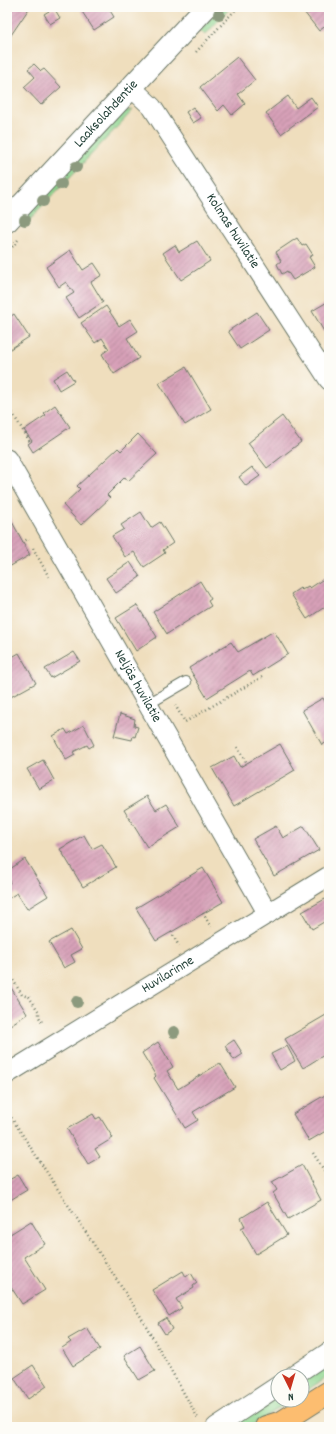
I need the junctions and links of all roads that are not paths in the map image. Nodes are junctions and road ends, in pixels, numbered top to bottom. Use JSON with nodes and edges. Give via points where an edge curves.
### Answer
{"nodes":[{"id":1,"x":206,"y":7,"type":"edge"},
{"id":2,"x":131,"y":87,"type":"junction"},
{"id":3,"x":7,"y":219,"type":"edge"},
{"id":4,"x":329,"y":380,"type":"edge"},
{"id":5,"x":7,"y":459,"type":"edge"},
{"id":6,"x":186,"y":682,"type":"dead end"},
{"id":7,"x":148,"y":704,"type":"junction"},
{"id":8,"x":329,"y":876,"type":"edge"},
{"id":9,"x":268,"y":914,"type":"junction"},
{"id":10,"x":7,"y":1074,"type":"edge"},
{"id":11,"x":329,"y":1352,"type":"edge"},
{"id":12,"x":305,"y":1368,"type":"edge"},
{"id":13,"x":270,"y":1391,"type":"edge"},
{"id":14,"x":329,"y":1392,"type":"edge"},
{"id":15,"x":209,"y":1425,"type":"edge"},
{"id":16,"x":275,"y":1425,"type":"edge"}],
"edges":[{"from":1,"to":2,"type":"street","name":"Laaksolahdentie"},
{"from":2,"to":3,"type":"street","name":"Laaksolahdentie"},
{"from":2,"to":4,"type":"street","name":"Kolmas huvilatie","via":[[152,107]]},
{"from":5,"to":7,"type":"street","name":"Neljäs huvilatie"},
{"from":6,"to":7,"type":"lane"},
{"from":7,"to":9,"type":"street","name":"Neljäs huvilatie"},
{"from":8,"to":9,"type":"street","name":"Huvilarinne"},
{"from":9,"to":10,"type":"street","name":"Huvilarinne"},
{"from":11,"to":12,"type":"street"},
{"from":13,"to":15,"type":"street"},
{"from":14,"to":16,"type":"main road"}]}
